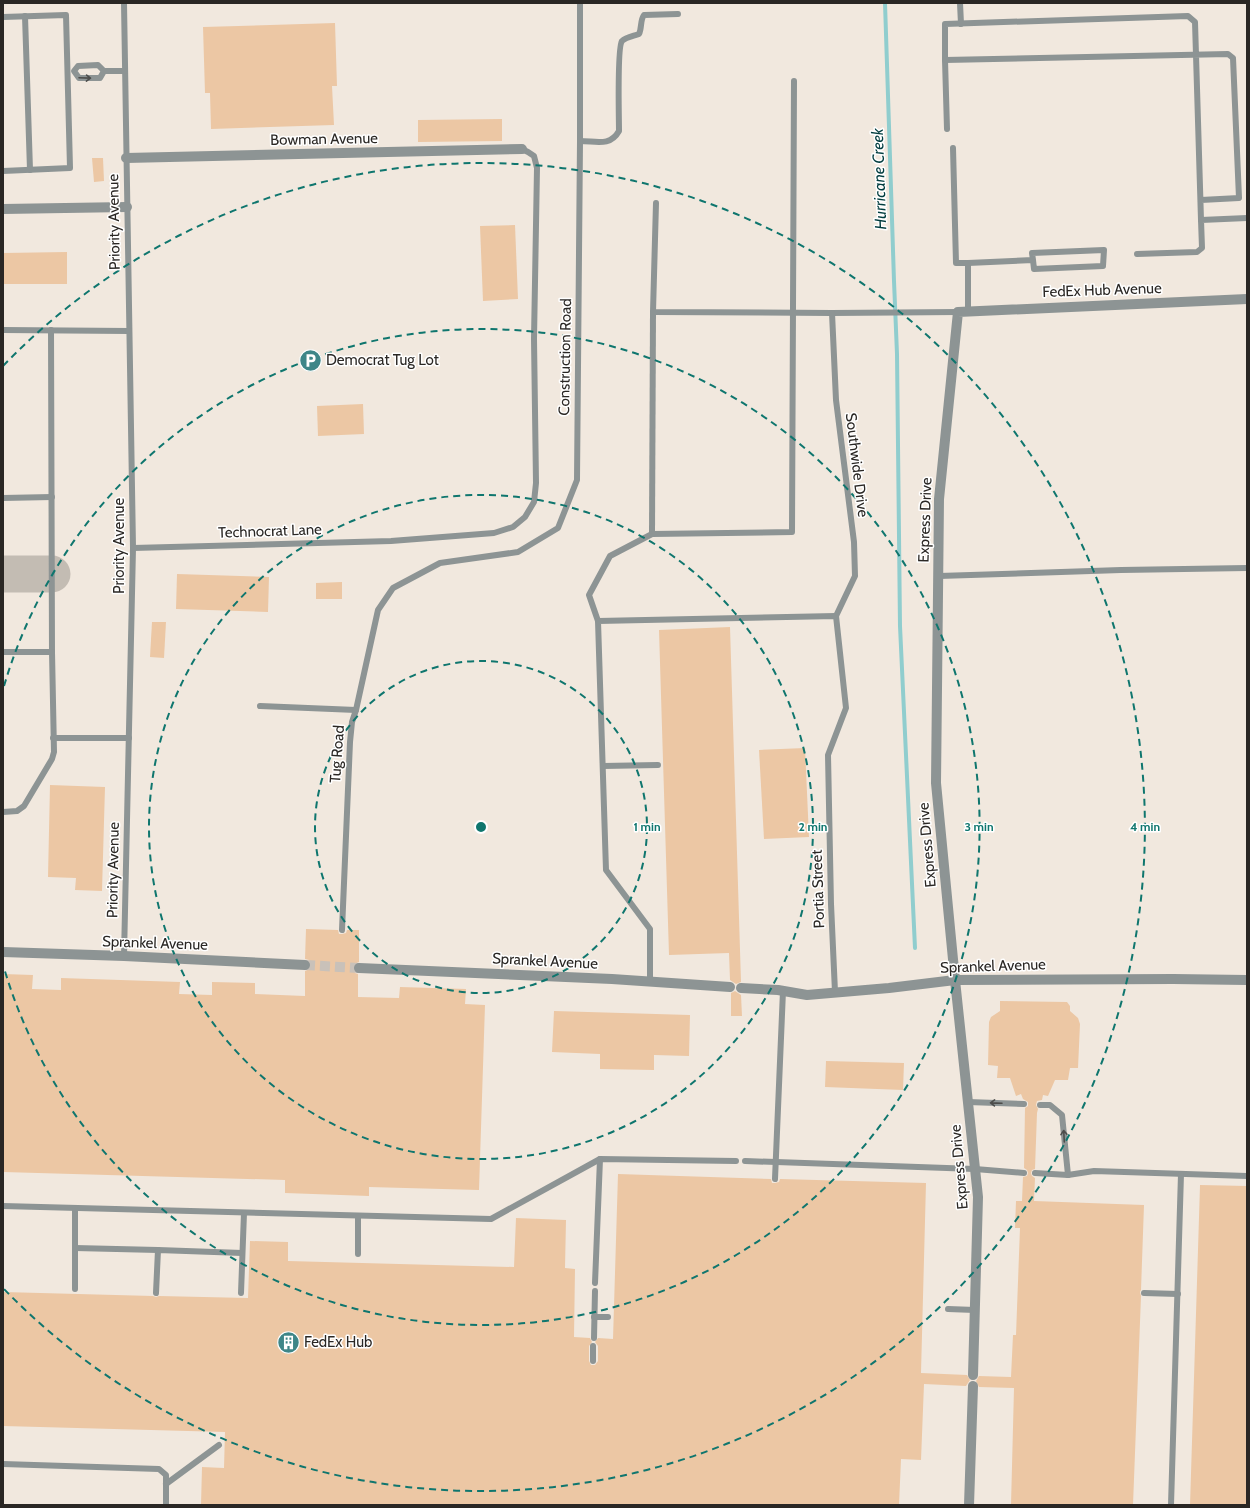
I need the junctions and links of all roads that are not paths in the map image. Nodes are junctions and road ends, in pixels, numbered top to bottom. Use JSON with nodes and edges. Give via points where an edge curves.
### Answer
{"nodes":[{"id":1,"x":124,"y":3,"type":"edge"},
{"id":2,"x":580,"y":3,"type":"edge"},
{"id":3,"x":960,"y":3,"type":"edge"},
{"id":4,"x":678,"y":14,"type":"dead end"},
{"id":5,"x":25,"y":16,"type":"junction"},
{"id":6,"x":3,"y":17,"type":"edge"},
{"id":7,"x":960,"y":24,"type":"junction"},
{"id":8,"x":1196,"y":55,"type":"junction"},
{"id":9,"x":945,"y":60,"type":"junction"},
{"id":10,"x":104,"y":71,"type":"junction"},
{"id":11,"x":124,"y":71,"type":"junction"},
{"id":12,"x":71,"y":72,"type":"junction"},
{"id":13,"x":794,"y":82,"type":"dead end"},
{"id":14,"x":947,"y":129,"type":"dead end"},
{"id":15,"x":580,"y":141,"type":"junction"},
{"id":16,"x":953,"y":148,"type":"dead end"},
{"id":17,"x":522,"y":149,"type":"joint"},
{"id":18,"x":126,"y":158,"type":"junction"},
{"id":19,"x":30,"y":170,"type":"junction"},
{"id":20,"x":3,"y":171,"type":"edge"},
{"id":21,"x":1201,"y":200,"type":"junction"},
{"id":22,"x":656,"y":203,"type":"dead end"},
{"id":23,"x":127,"y":207,"type":"junction"},
{"id":24,"x":3,"y":209,"type":"edge"},
{"id":25,"x":1247,"y":218,"type":"edge"},
{"id":26,"x":1201,"y":220,"type":"junction"},
{"id":27,"x":1137,"y":254,"type":"dead end"},
{"id":28,"x":1033,"y":260,"type":"junction"},
{"id":29,"x":968,"y":263,"type":"junction"},
{"id":30,"x":1247,"y":299,"type":"edge"},
{"id":31,"x":963,"y":311,"type":"junction"},
{"id":32,"x":654,"y":312,"type":"junction"},
{"id":33,"x":793,"y":313,"type":"junction"},
{"id":34,"x":832,"y":313,"type":"junction"},
{"id":35,"x":3,"y":330,"type":"edge"},
{"id":36,"x":51,"y":330,"type":"junction"},
{"id":37,"x":129,"y":331,"type":"junction"},
{"id":38,"x":52,"y":497,"type":"junction"},
{"id":39,"x":3,"y":498,"type":"edge"},
{"id":40,"x":652,"y":534,"type":"junction"},
{"id":41,"x":133,"y":548,"type":"junction"},
{"id":42,"x":1247,"y":568,"type":"edge"},
{"id":43,"x":939,"y":576,"type":"junction"},
{"id":44,"x":393,"y":588,"type":"joint"},
{"id":45,"x":836,"y":616,"type":"junction"},
{"id":46,"x":598,"y":621,"type":"junction"},
{"id":47,"x":3,"y":652,"type":"edge"},
{"id":48,"x":52,"y":652,"type":"junction"},
{"id":49,"x":260,"y":706,"type":"dead end"},
{"id":50,"x":356,"y":710,"type":"junction"},
{"id":51,"x":53,"y":738,"type":"junction"},
{"id":52,"x":129,"y":738,"type":"junction"},
{"id":53,"x":658,"y":765,"type":"dead end"},
{"id":54,"x":603,"y":766,"type":"junction"},
{"id":55,"x":3,"y":812,"type":"edge"},
{"id":56,"x":342,"y":930,"type":"dead end"},
{"id":57,"x":3,"y":952,"type":"edge"},
{"id":58,"x":124,"y":956,"type":"junction"},
{"id":59,"x":305,"y":965,"type":"tunnel mouth"},
{"id":60,"x":358,"y":968,"type":"tunnel mouth"},
{"id":61,"x":955,"y":980,"type":"junction"},
{"id":62,"x":1247,"y":980,"type":"edge"},
{"id":63,"x":650,"y":981,"type":"junction"},
{"id":64,"x":783,"y":991,"type":"junction"},
{"id":65,"x":835,"y":992,"type":"junction"},
{"id":66,"x":968,"y":1102,"type":"junction"},
{"id":67,"x":1024,"y":1104,"type":"dead end"},
{"id":68,"x":1040,"y":1105,"type":"dead end"},
{"id":69,"x":600,"y":1159,"type":"junction"},
{"id":70,"x":736,"y":1161,"type":"dead end"},
{"id":71,"x":745,"y":1161,"type":"dead end"},
{"id":72,"x":776,"y":1162,"type":"junction"},
{"id":73,"x":975,"y":1169,"type":"junction"},
{"id":74,"x":1024,"y":1173,"type":"dead end"},
{"id":75,"x":1035,"y":1173,"type":"dead end"},
{"id":76,"x":1181,"y":1174,"type":"junction"},
{"id":77,"x":1068,"y":1175,"type":"junction"},
{"id":78,"x":1247,"y":1176,"type":"edge"},
{"id":79,"x":775,"y":1179,"type":"dead end"},
{"id":80,"x":3,"y":1206,"type":"edge"},
{"id":81,"x":75,"y":1208,"type":"junction"},
{"id":82,"x":244,"y":1213,"type":"junction"},
{"id":83,"x":358,"y":1216,"type":"junction"},
{"id":84,"x":75,"y":1248,"type":"junction"},
{"id":85,"x":158,"y":1250,"type":"junction"},
{"id":86,"x":242,"y":1253,"type":"junction"},
{"id":87,"x":358,"y":1254,"type":"dead end"},
{"id":88,"x":595,"y":1283,"type":"dead end"},
{"id":89,"x":75,"y":1289,"type":"dead end"},
{"id":90,"x":595,"y":1291,"type":"dead end"},
{"id":91,"x":156,"y":1293,"type":"dead end"},
{"id":92,"x":241,"y":1293,"type":"dead end"},
{"id":93,"x":1144,"y":1293,"type":"dead end"},
{"id":94,"x":1178,"y":1294,"type":"junction"},
{"id":95,"x":948,"y":1310,"type":"dead end"},
{"id":96,"x":975,"y":1310,"type":"junction"},
{"id":97,"x":594,"y":1317,"type":"junction"},
{"id":98,"x":608,"y":1317,"type":"dead end"},
{"id":99,"x":594,"y":1338,"type":"dead end"},
{"id":100,"x":593,"y":1346,"type":"dead end"},
{"id":101,"x":593,"y":1361,"type":"dead end"},
{"id":102,"x":973,"y":1375,"type":"dead end"},
{"id":103,"x":973,"y":1386,"type":"dead end"},
{"id":104,"x":219,"y":1445,"type":"dead end"},
{"id":105,"x":3,"y":1464,"type":"edge"},
{"id":106,"x":166,"y":1484,"type":"junction"},
{"id":107,"x":166,"y":1505,"type":"edge"},
{"id":108,"x":969,"y":1505,"type":"edge"},
{"id":109,"x":1171,"y":1505,"type":"edge"}],
"edges":[{"from":1,"to":11,"type":"lane","name":"Priority Avenue"},
{"from":2,"to":15,"type":"lane","name":"Construction Road"},
{"from":3,"to":7,"type":"lane"},
{"from":4,"to":15,"type":"lane","via":[[644,15],[639,34],[622,40],[619,131],[610,141]]},
{"from":5,"to":6,"type":"lane"},
{"from":5,"to":12,"type":"lane","via":[[66,15]]},
{"from":5,"to":19,"type":"lane"},
{"from":7,"to":8,"type":"lane","via":[[1188,16],[1195,22]]},
{"from":7,"to":9,"type":"lane","via":[[945,24]]},
{"from":8,"to":9,"type":"lane"},
{"from":8,"to":21,"type":"lane"},
{"from":8,"to":21,"type":"lane","via":[[1228,54],[1234,58],[1239,198]]},
{"from":9,"to":14,"type":"lane"},
{"from":10,"to":11,"type":"lane"},
{"from":10,"to":12,"type":"lane","via":[[98,65],[78,66]]},
{"from":12,"to":10,"type":"lane","one_way":true,"via":[[79,78],[100,78]]},
{"from":11,"to":18,"type":"lane","name":"Priority Avenue"},
{"from":12,"to":19,"type":"lane","via":[[70,168]]},
{"from":13,"to":33,"type":"lane"},
{"from":15,"to":44,"type":"lane","name":"Construction Road","via":[[577,480],[558,528],[518,552],[440,563]]},
{"from":16,"to":29,"type":"lane","via":[[956,263]]},
{"from":17,"to":18,"type":"street","name":"Bowman Avenue"},
{"from":17,"to":41,"type":"lane","name":"Technocrat Lane","via":[[534,156],[537,168],[534,339],[536,483],[534,502],[525,517],[513,527],[494,533],[408,540]]},
{"from":18,"to":23,"type":"lane","name":"Priority Avenue"},
{"from":19,"to":20,"type":"lane"},
{"from":21,"to":26,"type":"lane"},
{"from":22,"to":32,"type":"lane"},
{"from":23,"to":24,"type":"street"},
{"from":23,"to":37,"type":"lane","name":"Priority Avenue"},
{"from":25,"to":26,"type":"lane"},
{"from":26,"to":27,"type":"lane","via":[[1202,248],[1197,252]]},
{"from":28,"to":28,"type":"lane","via":[[1034,269],[1103,266],[1104,250],[1032,253]]},
{"from":28,"to":29,"type":"lane"},
{"from":29,"to":31,"type":"lane"},
{"from":30,"to":31,"type":"street","name":"FedEx Hub Avenue"},
{"from":31,"to":34,"type":"lane"},
{"from":31,"to":43,"type":"street","name":"Express Drive","via":[[939,499]]},
{"from":32,"to":33,"type":"lane"},
{"from":32,"to":40,"type":"lane"},
{"from":33,"to":34,"type":"lane"},
{"from":33,"to":40,"type":"lane","via":[[792,532]]},
{"from":34,"to":45,"type":"lane","name":"Southwide Drive","via":[[836,400],[854,542],[855,576]]},
{"from":35,"to":36,"type":"lane"},
{"from":36,"to":37,"type":"lane"},
{"from":36,"to":38,"type":"lane"},
{"from":37,"to":41,"type":"lane","name":"Priority Avenue"},
{"from":38,"to":39,"type":"lane"},
{"from":38,"to":48,"type":"lane"},
{"from":40,"to":46,"type":"lane","via":[[610,556],[589,595]]},
{"from":41,"to":52,"type":"lane","name":"Priority Avenue"},
{"from":42,"to":43,"type":"lane"},
{"from":43,"to":61,"type":"street","name":"Express Drive","via":[[936,783]]},
{"from":44,"to":50,"type":"lane","name":"Tug Road","via":[[378,610]]},
{"from":45,"to":46,"type":"lane"},
{"from":45,"to":65,"type":"lane","name":"Portia Street","via":[[846,708],[828,755]]},
{"from":46,"to":54,"type":"lane"},
{"from":47,"to":48,"type":"lane"},
{"from":48,"to":51,"type":"lane"},
{"from":49,"to":50,"type":"lane"},
{"from":50,"to":56,"type":"lane","name":"Tug Road","via":[[350,742]]},
{"from":51,"to":52,"type":"lane"},
{"from":51,"to":55,"type":"lane","via":[[52,759],[24,806],[17,811]]},
{"from":52,"to":58,"type":"lane","name":"Priority Avenue"},
{"from":53,"to":54,"type":"lane"},
{"from":54,"to":63,"type":"lane","via":[[606,870],[650,929]]},
{"from":57,"to":58,"type":"street","name":"Sprankel Avenue"},
{"from":58,"to":59,"type":"street","name":"Sprankel Avenue"},
{"from":60,"to":63,"type":"street","name":"Sprankel Avenue"},
{"from":61,"to":62,"type":"street","name":"Sprankel Avenue"},
{"from":61,"to":65,"type":"street","name":"Sprankel Avenue"},
{"from":61,"to":66,"type":"street","name":"Express Drive"},
{"from":63,"to":64,"type":"street","name":"Sprankel Avenue"},
{"from":64,"to":65,"type":"street","name":"Sprankel Avenue","via":[[807,995]]},
{"from":64,"to":72,"type":"lane"},
{"from":67,"to":66,"type":"lane","one_way":true},
{"from":66,"to":73,"type":"street","name":"Express Drive"},
{"from":77,"to":68,"type":"lane","one_way":true,"via":[[1062,1115],[1050,1105]]},
{"from":69,"to":70,"type":"lane"},
{"from":69,"to":83,"type":"lane","via":[[491,1219]]},
{"from":69,"to":88,"type":"lane"},
{"from":71,"to":72,"type":"lane"},
{"from":72,"to":73,"type":"lane"},
{"from":72,"to":79,"type":"lane"},
{"from":73,"to":74,"type":"lane"},
{"from":73,"to":96,"type":"street","name":"Express Drive","via":[[978,1197]]},
{"from":75,"to":77,"type":"lane"},
{"from":76,"to":77,"type":"lane","via":[[1094,1171]]},
{"from":76,"to":78,"type":"lane"},
{"from":76,"to":94,"type":"lane"},
{"from":80,"to":81,"type":"lane"},
{"from":81,"to":82,"type":"lane"},
{"from":81,"to":84,"type":"lane"},
{"from":82,"to":83,"type":"lane"},
{"from":82,"to":86,"type":"lane"},
{"from":83,"to":87,"type":"lane"},
{"from":84,"to":85,"type":"lane"},
{"from":84,"to":89,"type":"lane"},
{"from":85,"to":86,"type":"lane"},
{"from":85,"to":91,"type":"lane"},
{"from":86,"to":92,"type":"lane"},
{"from":90,"to":97,"type":"lane"},
{"from":93,"to":94,"type":"lane"},
{"from":94,"to":109,"type":"lane"},
{"from":95,"to":96,"type":"lane"},
{"from":96,"to":102,"type":"street","name":"Express Drive"},
{"from":97,"to":98,"type":"lane"},
{"from":97,"to":99,"type":"lane"},
{"from":100,"to":101,"type":"lane"},
{"from":103,"to":108,"type":"street"},
{"from":104,"to":106,"type":"lane"},
{"from":105,"to":106,"type":"lane","via":[[159,1469],[166,1475]]},
{"from":106,"to":107,"type":"lane"}]}
